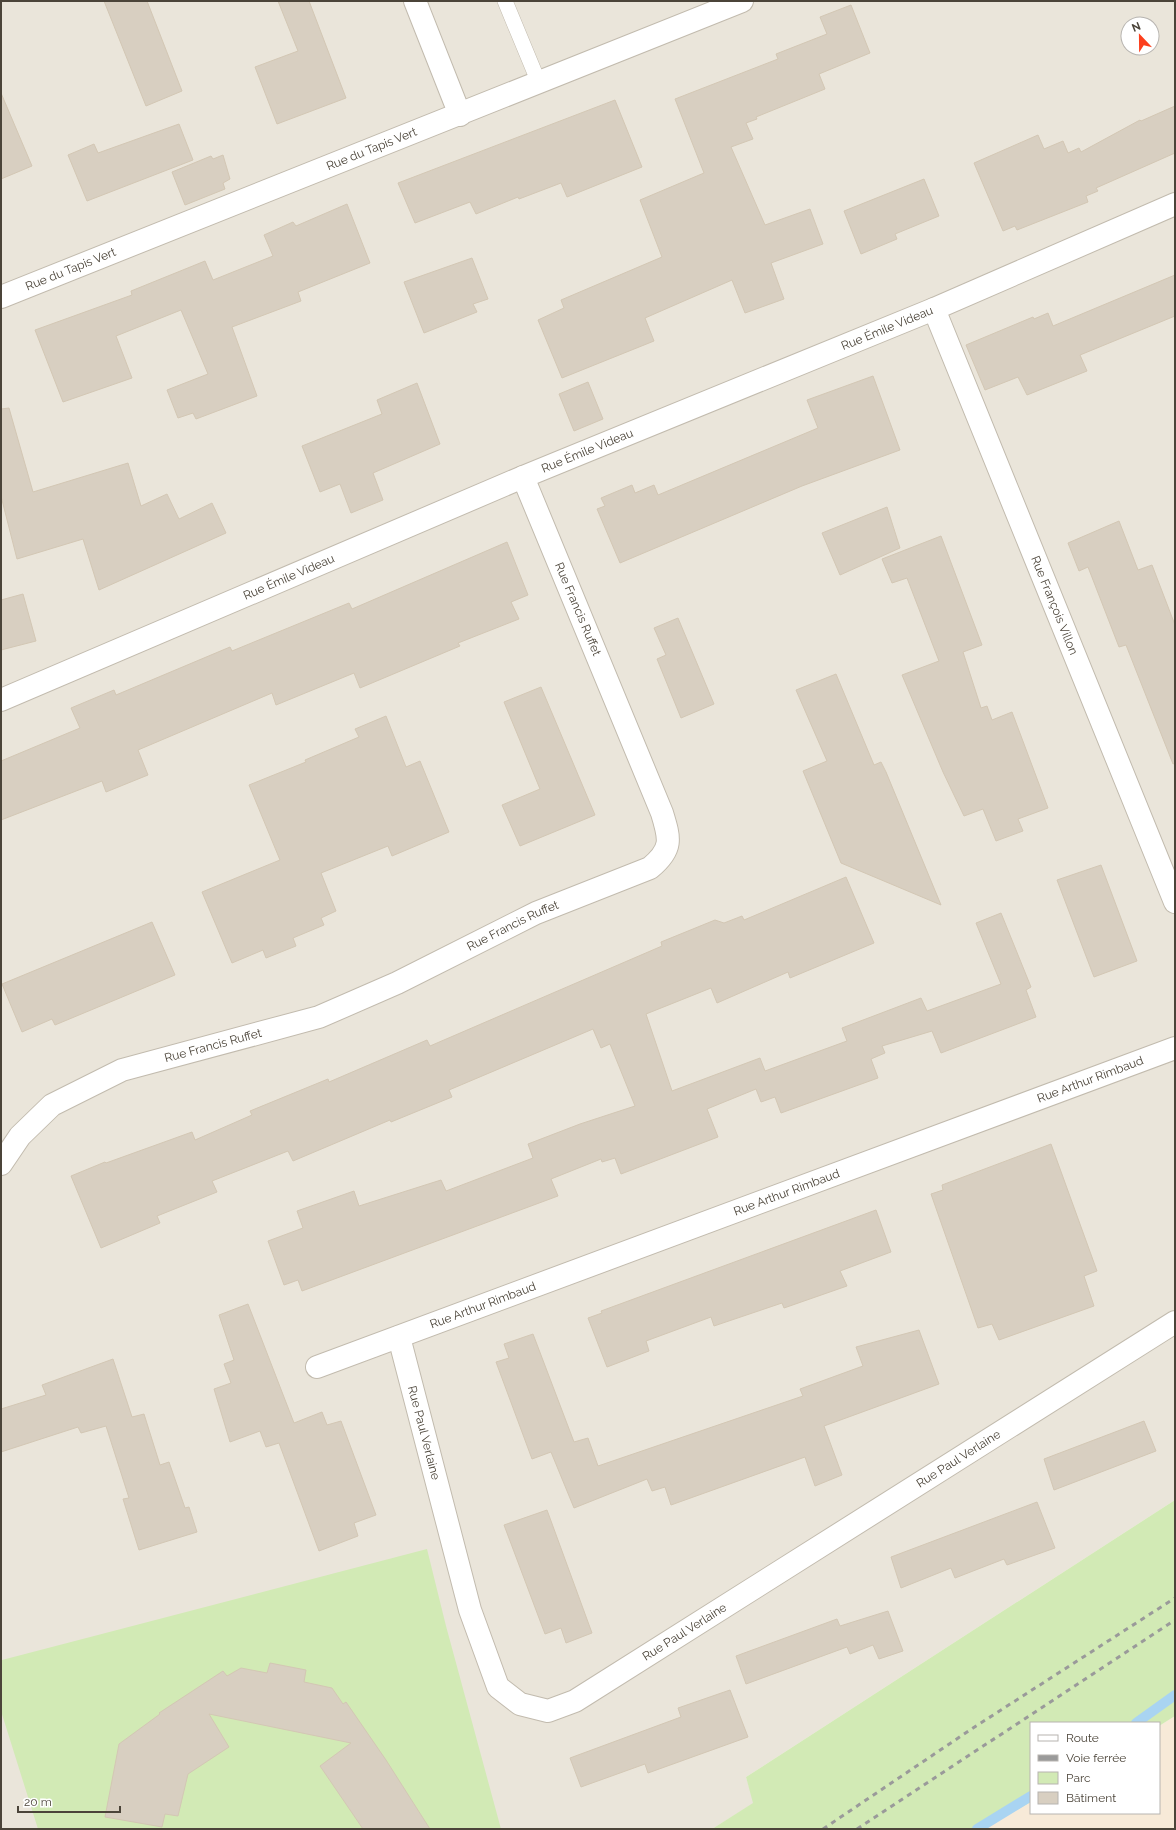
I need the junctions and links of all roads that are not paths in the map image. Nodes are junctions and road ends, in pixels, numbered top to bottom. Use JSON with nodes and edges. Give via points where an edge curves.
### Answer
{"nodes":[{"id":1,"x":415,"y":1,"type":"edge"},
{"id":2,"x":505,"y":1,"type":"edge"},
{"id":3,"x":742,"y":1,"type":"edge"},
{"id":4,"x":538,"y":83,"type":"junction"},
{"id":5,"x":460,"y":115,"type":"junction"},
{"id":6,"x":1175,"y":204,"type":"edge"},
{"id":7,"x":1,"y":297,"type":"edge"},
{"id":8,"x":934,"y":309,"type":"junction"},
{"id":9,"x":523,"y":477,"type":"junction"},
{"id":10,"x":1,"y":700,"type":"edge"},
{"id":11,"x":1175,"y":902,"type":"edge"},
{"id":12,"x":1175,"y":1048,"type":"edge"},
{"id":13,"x":1,"y":1164,"type":"edge"},
{"id":14,"x":1175,"y":1322,"type":"edge"},
{"id":15,"x":399,"y":1337,"type":"junction"},
{"id":16,"x":317,"y":1367,"type":"dead end"}],
"edges":[{"from":1,"to":5,"type":"street"},
{"from":2,"to":4,"type":"lane"},
{"from":3,"to":4,"type":"street","name":"Rue du Tapis Vert"},
{"from":4,"to":5,"type":"street","name":"Rue du Tapis Vert"},
{"from":5,"to":7,"type":"street","name":"Rue du Tapis Vert"},
{"from":6,"to":8,"type":"street","name":"Rue Émile Videau"},
{"from":8,"to":9,"type":"street","name":"Rue Émile Videau"},
{"from":8,"to":11,"type":"street","name":"Rue François Villon"},
{"from":9,"to":10,"type":"street","name":"Rue Émile Videau"},
{"from":9,"to":13,"type":"street","name":"Rue Francis Ruffet","via":[[662,813],[668,833],[668,848],[662,858],[650,868],[536,913],[397,983],[319,1017],[122,1070],[52,1105],[20,1136]]},
{"from":12,"to":15,"type":"street","name":"Rue Arthur Rimbaud"},
{"from":14,"to":15,"type":"street","name":"Rue Paul Verlaine","via":[[575,1701],[548,1711],[520,1704],[498,1687],[470,1610]]},
{"from":15,"to":16,"type":"street","name":"Rue Arthur Rimbaud"}]}
